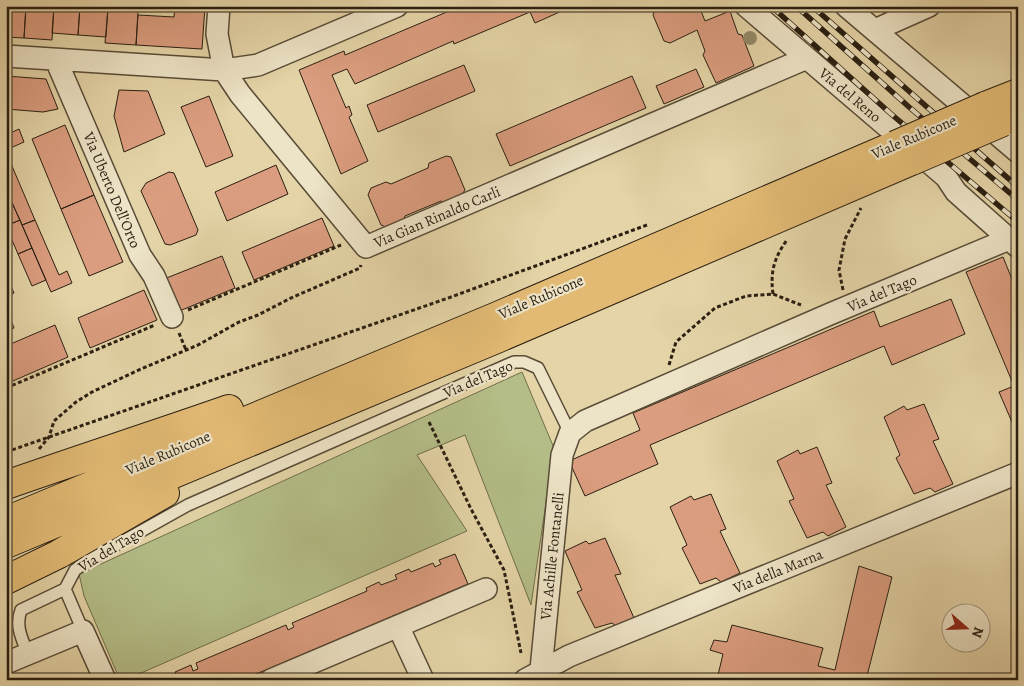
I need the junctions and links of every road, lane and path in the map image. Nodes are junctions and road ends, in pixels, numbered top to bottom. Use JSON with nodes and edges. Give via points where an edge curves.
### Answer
{"nodes":[{"id":1,"x":219,"y":6,"type":"edge"},
{"id":2,"x":397,"y":6,"type":"edge"},
{"id":3,"x":746,"y":6,"type":"edge"},
{"id":4,"x":846,"y":6,"type":"edge"},
{"id":5,"x":929,"y":6,"type":"edge"},
{"id":6,"x":874,"y":30,"type":"junction"},
{"id":7,"x":6,"y":56,"type":"edge"},
{"id":8,"x":807,"y":58,"type":"junction"},
{"id":9,"x":56,"y":60,"type":"junction"},
{"id":10,"x":224,"y":70,"type":"junction"},
{"id":11,"x":1018,"y":92,"type":"edge"},
{"id":12,"x":1002,"y":115,"type":"edge"},
{"id":13,"x":1018,"y":152,"type":"edge"},
{"id":14,"x":905,"y":153,"type":"junction"},
{"id":15,"x":867,"y":206,"type":"dead end"},
{"id":16,"x":860,"y":209,"type":"junction"},
{"id":17,"x":851,"y":212,"type":"dead end"},
{"id":18,"x":649,"y":224,"type":"dead end"},
{"id":19,"x":788,"y":238,"type":"dead end"},
{"id":20,"x":1013,"y":243,"type":"edge"},
{"id":21,"x":366,"y":248,"type":"junction"},
{"id":22,"x":773,"y":294,"type":"junction"},
{"id":23,"x":839,"y":311,"type":"junction"},
{"id":24,"x":172,"y":317,"type":"dead end"},
{"id":25,"x":495,"y":317,"type":"junction"},
{"id":26,"x":668,"y":373,"type":"dead end"},
{"id":27,"x":429,"y":422,"type":"dead end"},
{"id":28,"x":570,"y":433,"type":"junction"},
{"id":29,"x":49,"y":437,"type":"junction"},
{"id":30,"x":245,"y":444,"type":"junction"},
{"id":31,"x":6,"y":452,"type":"edge"},
{"id":32,"x":34,"y":456,"type":"dead end"},
{"id":33,"x":1018,"y":473,"type":"edge"},
{"id":34,"x":6,"y":486,"type":"edge"},
{"id":35,"x":67,"y":507,"type":"junction"},
{"id":36,"x":6,"y":521,"type":"edge"},
{"id":37,"x":6,"y":544,"type":"edge"},
{"id":38,"x":6,"y":580,"type":"edge"},
{"id":39,"x":65,"y":589,"type":"junction"},
{"id":40,"x":486,"y":589,"type":"dead end"},
{"id":41,"x":398,"y":626,"type":"junction"},
{"id":42,"x":83,"y":631,"type":"junction"},
{"id":43,"x":28,"y":654,"type":"junction"},
{"id":44,"x":6,"y":663,"type":"edge"},
{"id":45,"x":532,"y":673,"type":"edge"},
{"id":46,"x":104,"y":680,"type":"edge"},
{"id":47,"x":271,"y":680,"type":"edge"},
{"id":48,"x":423,"y":680,"type":"edge"}],
"edges":[{"from":1,"to":10,"type":"street","via":[[217,34]]},
{"from":2,"to":10,"type":"street","via":[[258,65]]},
{"from":3,"to":8,"type":"street","name":"Via del Reno"},
{"from":4,"to":6,"type":"street"},
{"from":5,"to":6,"type":"street"},
{"from":6,"to":13,"type":"street"},
{"from":7,"to":9,"type":"street"},
{"from":8,"to":20,"type":"street","name":"Via del Reno","via":[[946,177],[956,192]]},
{"from":8,"to":21,"type":"street","name":"Via Gian Rinaldo Carli"},
{"from":9,"to":10,"type":"street"},
{"from":9,"to":24,"type":"street","name":"Via Uberto Dell'Orto","via":[[140,256],[154,276]]},
{"from":10,"to":21,"type":"street","name":"Via Gian Rinaldo Carli"},
{"from":11,"to":12,"type":"highway","name":"Viale Rubicone"},
{"from":12,"to":14,"type":"highway","name":"Viale Rubicone","bridge":true},
{"from":14,"to":25,"type":"highway","name":"Viale Rubicone"},
{"from":14,"to":30,"type":"highway","name":"Viale Rubicone","via":[[499,338]]},
{"from":15,"to":16,"type":"path"},
{"from":16,"to":17,"type":"path"},
{"from":16,"to":23,"type":"path","via":[[845,239],[839,270]]},
{"from":18,"to":29,"type":"path"},
{"from":19,"to":22,"type":"path","via":[[776,255],[771,281]]},
{"from":20,"to":23,"type":"street","name":"Via del Tago"},
{"from":21,"to":29,"type":"path","via":[[360,268],[92,392],[54,421]]},
{"from":22,"to":23,"type":"path","via":[[815,310]]},
{"from":22,"to":26,"type":"path","via":[[746,296],[715,308],[676,342]]},
{"from":23,"to":28,"type":"street","name":"Via del Tago","via":[[585,421]]},
{"from":25,"to":34,"type":"highway"},
{"from":25,"to":35,"type":"highway","name":"Viale Rubicone"},
{"from":27,"to":45,"type":"path","via":[[504,570],[520,640]]},
{"from":28,"to":39,"type":"lane","name":"Via del Tago","via":[[538,368],[514,362],[188,505],[86,562],[75,570]]},
{"from":28,"to":45,"type":"street","name":"Via Achille Fontanelli","via":[[562,455]]},
{"from":29,"to":31,"type":"path"},
{"from":29,"to":32,"type":"path"},
{"from":30,"to":35,"type":"highway","name":"Viale Rubicone"},
{"from":30,"to":38,"type":"highway","via":[[59,554]]},
{"from":33,"to":45,"type":"street","name":"Via della Marna"},
{"from":35,"to":36,"type":"highway"},
{"from":35,"to":37,"type":"highway"},
{"from":39,"to":42,"type":"lane"},
{"from":39,"to":43,"type":"lane","via":[[21,610],[19,632]]},
{"from":40,"to":41,"type":"street"},
{"from":41,"to":47,"type":"street"},
{"from":41,"to":48,"type":"street"},
{"from":42,"to":43,"type":"street"},
{"from":42,"to":46,"type":"street"},
{"from":43,"to":44,"type":"street"}]}
